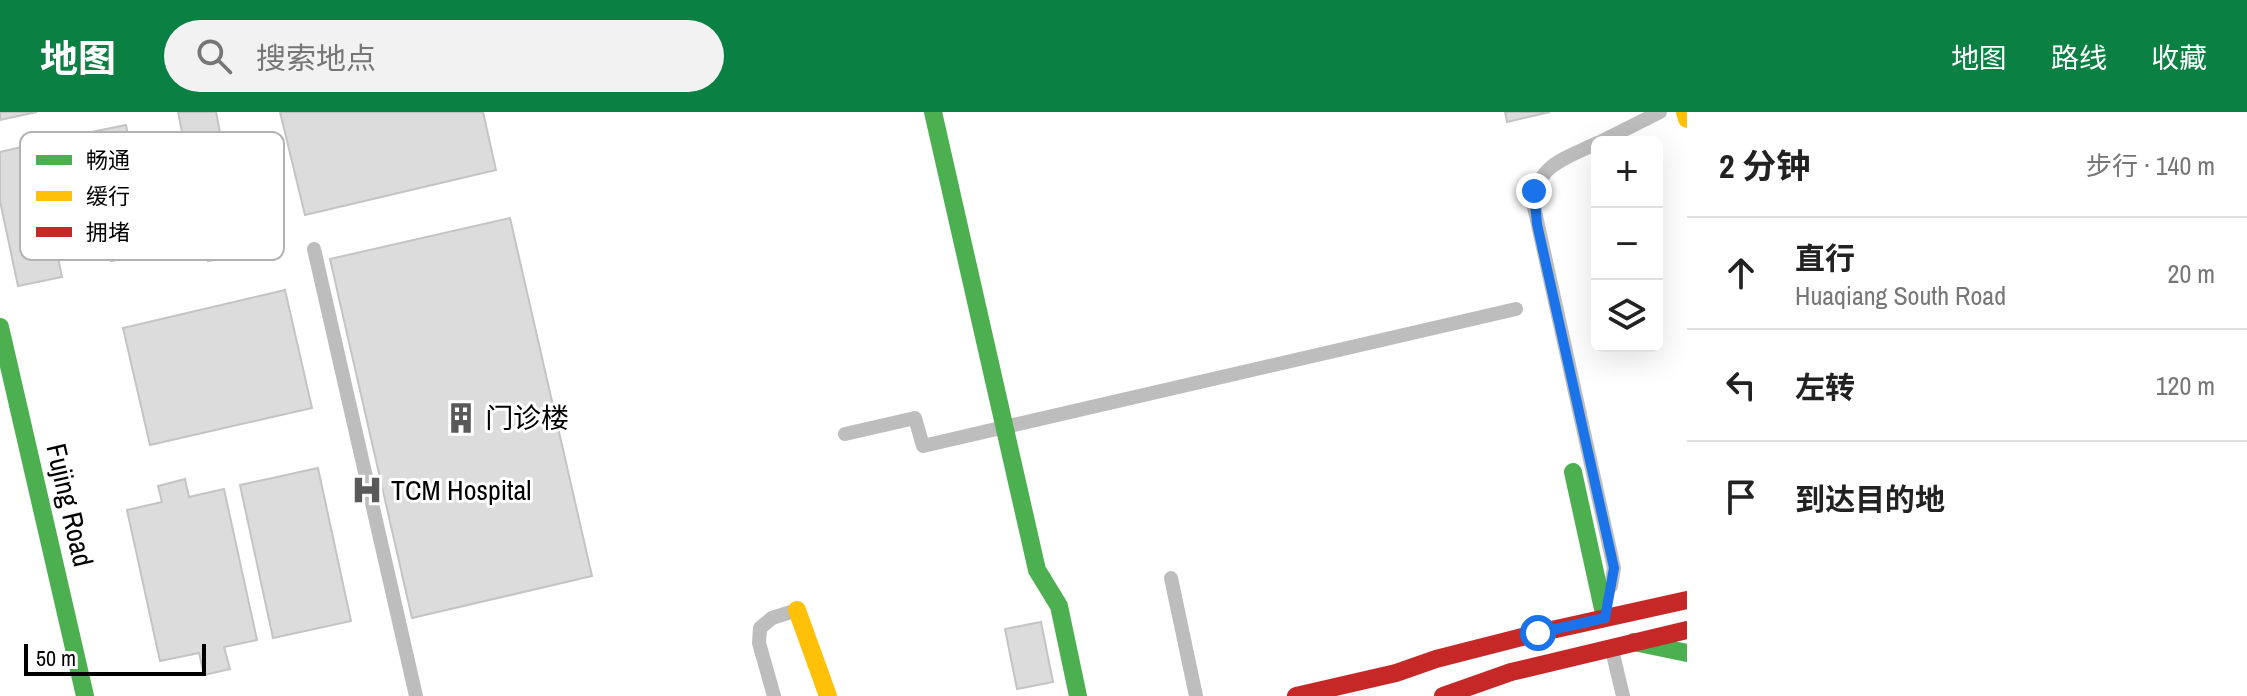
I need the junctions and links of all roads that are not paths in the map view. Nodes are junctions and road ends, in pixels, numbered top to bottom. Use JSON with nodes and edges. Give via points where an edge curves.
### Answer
{"nodes":[{"id":1,"x":933,"y":112,"type":"edge"},
{"id":2,"x":1660,"y":112,"type":"edge"},
{"id":3,"x":1685,"y":112,"type":"edge"},
{"id":4,"x":1687,"y":119,"type":"edge"},
{"id":5,"x":1612,"y":136,"type":"edge"},
{"id":6,"x":1591,"y":146,"type":"edge"},
{"id":7,"x":314,"y":249,"type":"dead end"},
{"id":8,"x":1516,"y":309,"type":"dead end"},
{"id":9,"x":0,"y":327,"type":"edge"},
{"id":10,"x":1004,"y":427,"type":"junction"},
{"id":11,"x":845,"y":434,"type":"dead end"},
{"id":12,"x":1573,"y":472,"type":"dead end"},
{"id":13,"x":1171,"y":578,"type":"dead end"},
{"id":14,"x":1687,"y":600,"type":"edge"},
{"id":15,"x":797,"y":610,"type":"joint"},
{"id":16,"x":1605,"y":618,"type":"junction"},
{"id":17,"x":1687,"y":630,"type":"edge"},
{"id":18,"x":1634,"y":642,"type":"junction"},
{"id":19,"x":1612,"y":648,"type":"junction"},
{"id":20,"x":1687,"y":653,"type":"edge"},
{"id":21,"x":85,"y":696,"type":"edge"},
{"id":22,"x":416,"y":696,"type":"edge"},
{"id":23,"x":774,"y":696,"type":"edge"},
{"id":24,"x":828,"y":696,"type":"edge"},
{"id":25,"x":1078,"y":696,"type":"edge"},
{"id":26,"x":1196,"y":696,"type":"edge"},
{"id":27,"x":1296,"y":696,"type":"edge"},
{"id":28,"x":1443,"y":696,"type":"edge"},
{"id":29,"x":1623,"y":696,"type":"edge"}],
"edges":[{"from":1,"to":10,"type":"street"},
{"from":2,"to":5,"type":"lane"},
{"from":3,"to":4,"type":"street"},
{"from":6,"to":16,"type":"lane","via":[[1540,176],[1534,207],[1614,568]]},
{"from":7,"to":22,"type":"lane"},
{"from":8,"to":10,"type":"lane"},
{"from":9,"to":21,"type":"street","name":"Fujing Road"},
{"from":10,"to":11,"type":"lane","via":[[923,446],[915,418]]},
{"from":10,"to":25,"type":"street","via":[[1037,570],[1059,606]]},
{"from":12,"to":16,"type":"street"},
{"from":13,"to":26,"type":"lane"},
{"from":14,"to":16,"type":"street"},
{"from":15,"to":23,"type":"lane","via":[[760,628],[759,643]]},
{"from":15,"to":24,"type":"street"},
{"from":16,"to":27,"type":"street"},
{"from":17,"to":18,"type":"street"},
{"from":18,"to":19,"type":"street"},
{"from":18,"to":20,"type":"street"},
{"from":19,"to":28,"type":"street","via":[[1511,672]]},
{"from":19,"to":29,"type":"lane"}]}
